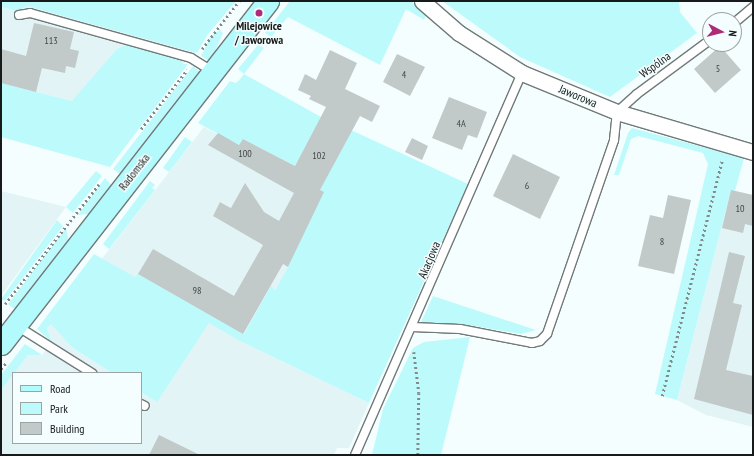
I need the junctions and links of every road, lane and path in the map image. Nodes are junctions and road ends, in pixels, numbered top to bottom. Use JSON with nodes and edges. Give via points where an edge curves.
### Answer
{"nodes":[{"id":1,"x":239,"y":1,"type":"edge"},
{"id":2,"x":268,"y":1,"type":"edge"},
{"id":3,"x":422,"y":1,"type":"edge"},
{"id":4,"x":753,"y":7,"type":"edge"},
{"id":5,"x":19,"y":15,"type":"dead end"},
{"id":6,"x":742,"y":16,"type":"edge"},
{"id":7,"x":702,"y":46,"type":"edge"},
{"id":8,"x":195,"y":60,"type":"junction"},
{"id":9,"x":213,"y":72,"type":"junction"},
{"id":10,"x":522,"y":73,"type":"junction"},
{"id":11,"x":617,"y":112,"type":"junction"},
{"id":12,"x":137,"y":135,"type":"dead end"},
{"id":13,"x":726,"y":144,"type":"junction"},
{"id":14,"x":753,"y":152,"type":"edge"},
{"id":15,"x":103,"y":179,"type":"dead end"},
{"id":16,"x":1,"y":310,"type":"edge"},
{"id":17,"x":15,"y":325,"type":"junction"},
{"id":18,"x":412,"y":327,"type":"junction"},
{"id":19,"x":1,"y":344,"type":"edge"},
{"id":20,"x":90,"y":372,"type":"edge"},
{"id":21,"x":662,"y":396,"type":"dead end"},
{"id":22,"x":355,"y":455,"type":"edge"},
{"id":23,"x":418,"y":455,"type":"edge"}],
"edges":[{"from":1,"to":8,"type":"path","via":[[210,35]]},
{"from":2,"to":9,"type":"main road","name":"Radomska"},
{"from":3,"to":10,"type":"street","name":"Jaworowa","via":[[459,33]]},
{"from":4,"to":6,"type":"lane"},
{"from":5,"to":8,"type":"lane","via":[[30,13]]},
{"from":7,"to":11,"type":"lane","name":"Wspólna"},
{"from":8,"to":9,"type":"lane"},
{"from":8,"to":12,"type":"path"},
{"from":9,"to":17,"type":"main road","name":"Radomska"},
{"from":10,"to":11,"type":"street","name":"Jaworowa"},
{"from":10,"to":18,"type":"lane","name":"Akacjowa"},
{"from":11,"to":13,"type":"street","name":"Jaworowa"},
{"from":11,"to":18,"type":"lane","via":[[614,140],[547,334],[540,341],[532,343],[460,329]]},
{"from":13,"to":14,"type":"street","name":"Jaworowa"},
{"from":13,"to":21,"type":"path"},
{"from":15,"to":16,"type":"path"},
{"from":17,"to":19,"type":"main road","name":"Radomska"},
{"from":17,"to":20,"type":"lane"},
{"from":18,"to":22,"type":"lane","name":"Akacjowa"},
{"from":18,"to":23,"type":"path","via":[[419,393]]}]}
